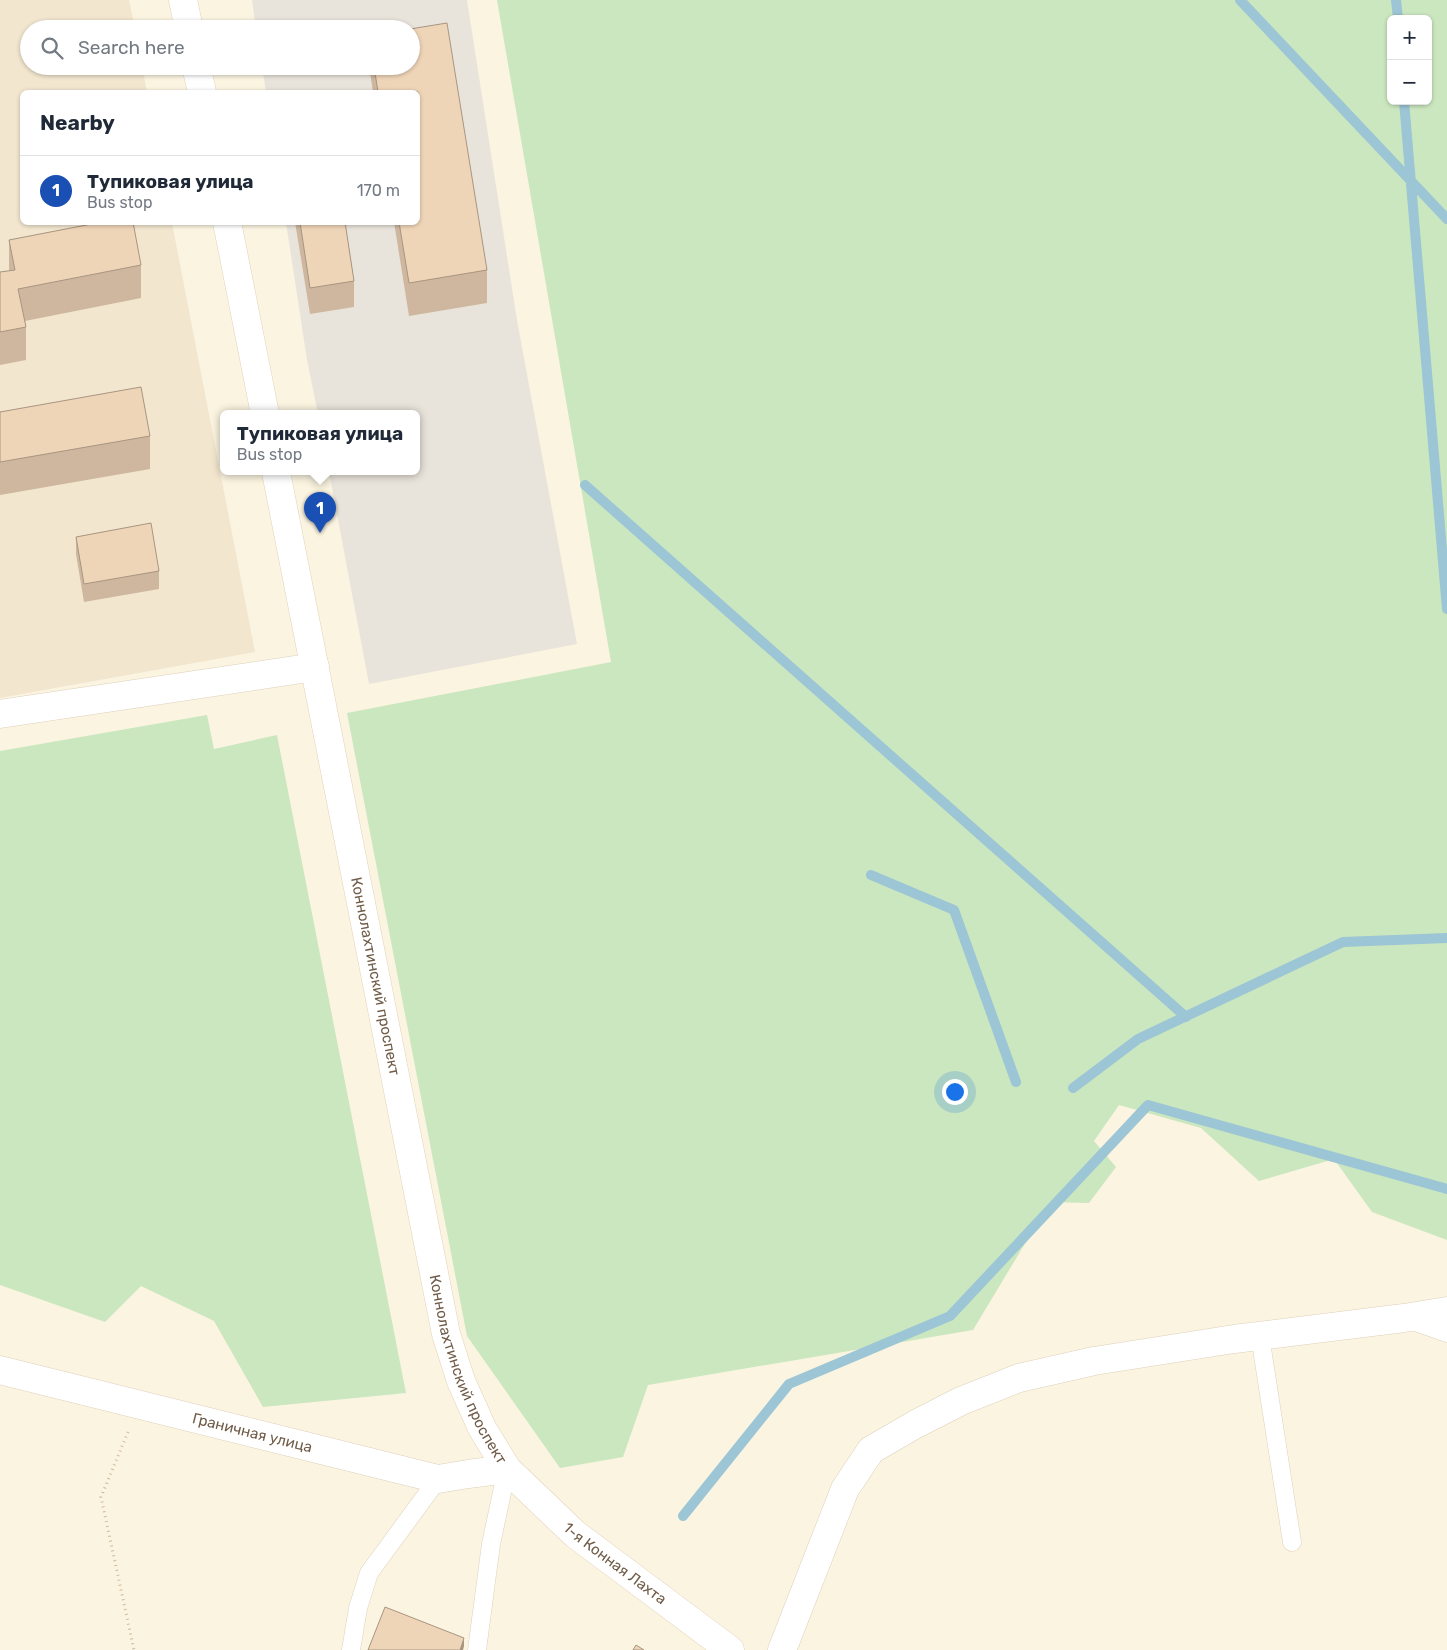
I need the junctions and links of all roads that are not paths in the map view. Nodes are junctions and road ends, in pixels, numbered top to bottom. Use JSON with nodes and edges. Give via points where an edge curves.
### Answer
{"nodes":[{"id":1,"x":184,"y":0,"type":"edge"},
{"id":2,"x":187,"y":20,"type":"edge"},
{"id":3,"x":198,"y":75,"type":"edge"},
{"id":4,"x":202,"y":90,"type":"edge"},
{"id":5,"x":228,"y":225,"type":"edge"},
{"id":6,"x":264,"y":410,"type":"edge"},
{"id":7,"x":277,"y":475,"type":"edge"},
{"id":8,"x":315,"y":667,"type":"junction"},
{"id":9,"x":0,"y":714,"type":"edge"},
{"id":10,"x":1447,"y":1310,"type":"edge"},
{"id":11,"x":1404,"y":1318,"type":"junction"},
{"id":12,"x":1447,"y":1333,"type":"edge"},
{"id":13,"x":1260,"y":1336,"type":"junction"},
{"id":14,"x":0,"y":1370,"type":"edge"},
{"id":15,"x":507,"y":1469,"type":"junction"},
{"id":16,"x":438,"y":1479,"type":"junction"},
{"id":17,"x":1292,"y":1542,"type":"dead end"},
{"id":18,"x":351,"y":1650,"type":"edge"},
{"id":19,"x":477,"y":1650,"type":"edge"},
{"id":20,"x":730,"y":1650,"type":"edge"},
{"id":21,"x":782,"y":1650,"type":"edge"}],
"edges":[{"from":1,"to":2,"type":"street"},
{"from":3,"to":4,"type":"street"},
{"from":5,"to":6,"type":"street"},
{"from":7,"to":8,"type":"street","name":"Коннолахтинский проспект"},
{"from":8,"to":9,"type":"street"},
{"from":8,"to":15,"type":"street","name":"Коннолахтинский проспект","via":[[446,1334],[478,1420]]},
{"from":10,"to":11,"type":"street"},
{"from":11,"to":12,"type":"lane"},
{"from":11,"to":13,"type":"street"},
{"from":13,"to":17,"type":"lane"},
{"from":13,"to":21,"type":"street","via":[[1094,1361],[1019,1378],[961,1401],[871,1450],[845,1489]]},
{"from":14,"to":16,"type":"street","name":"Граничная улица"},
{"from":15,"to":16,"type":"street","name":"Граничная улица"},
{"from":15,"to":19,"type":"lane","via":[[491,1544]]},
{"from":15,"to":20,"type":"street","name":"1-я Конная Лахта","via":[[575,1534]]},
{"from":16,"to":18,"type":"lane","via":[[369,1574],[358,1608]]}]}
